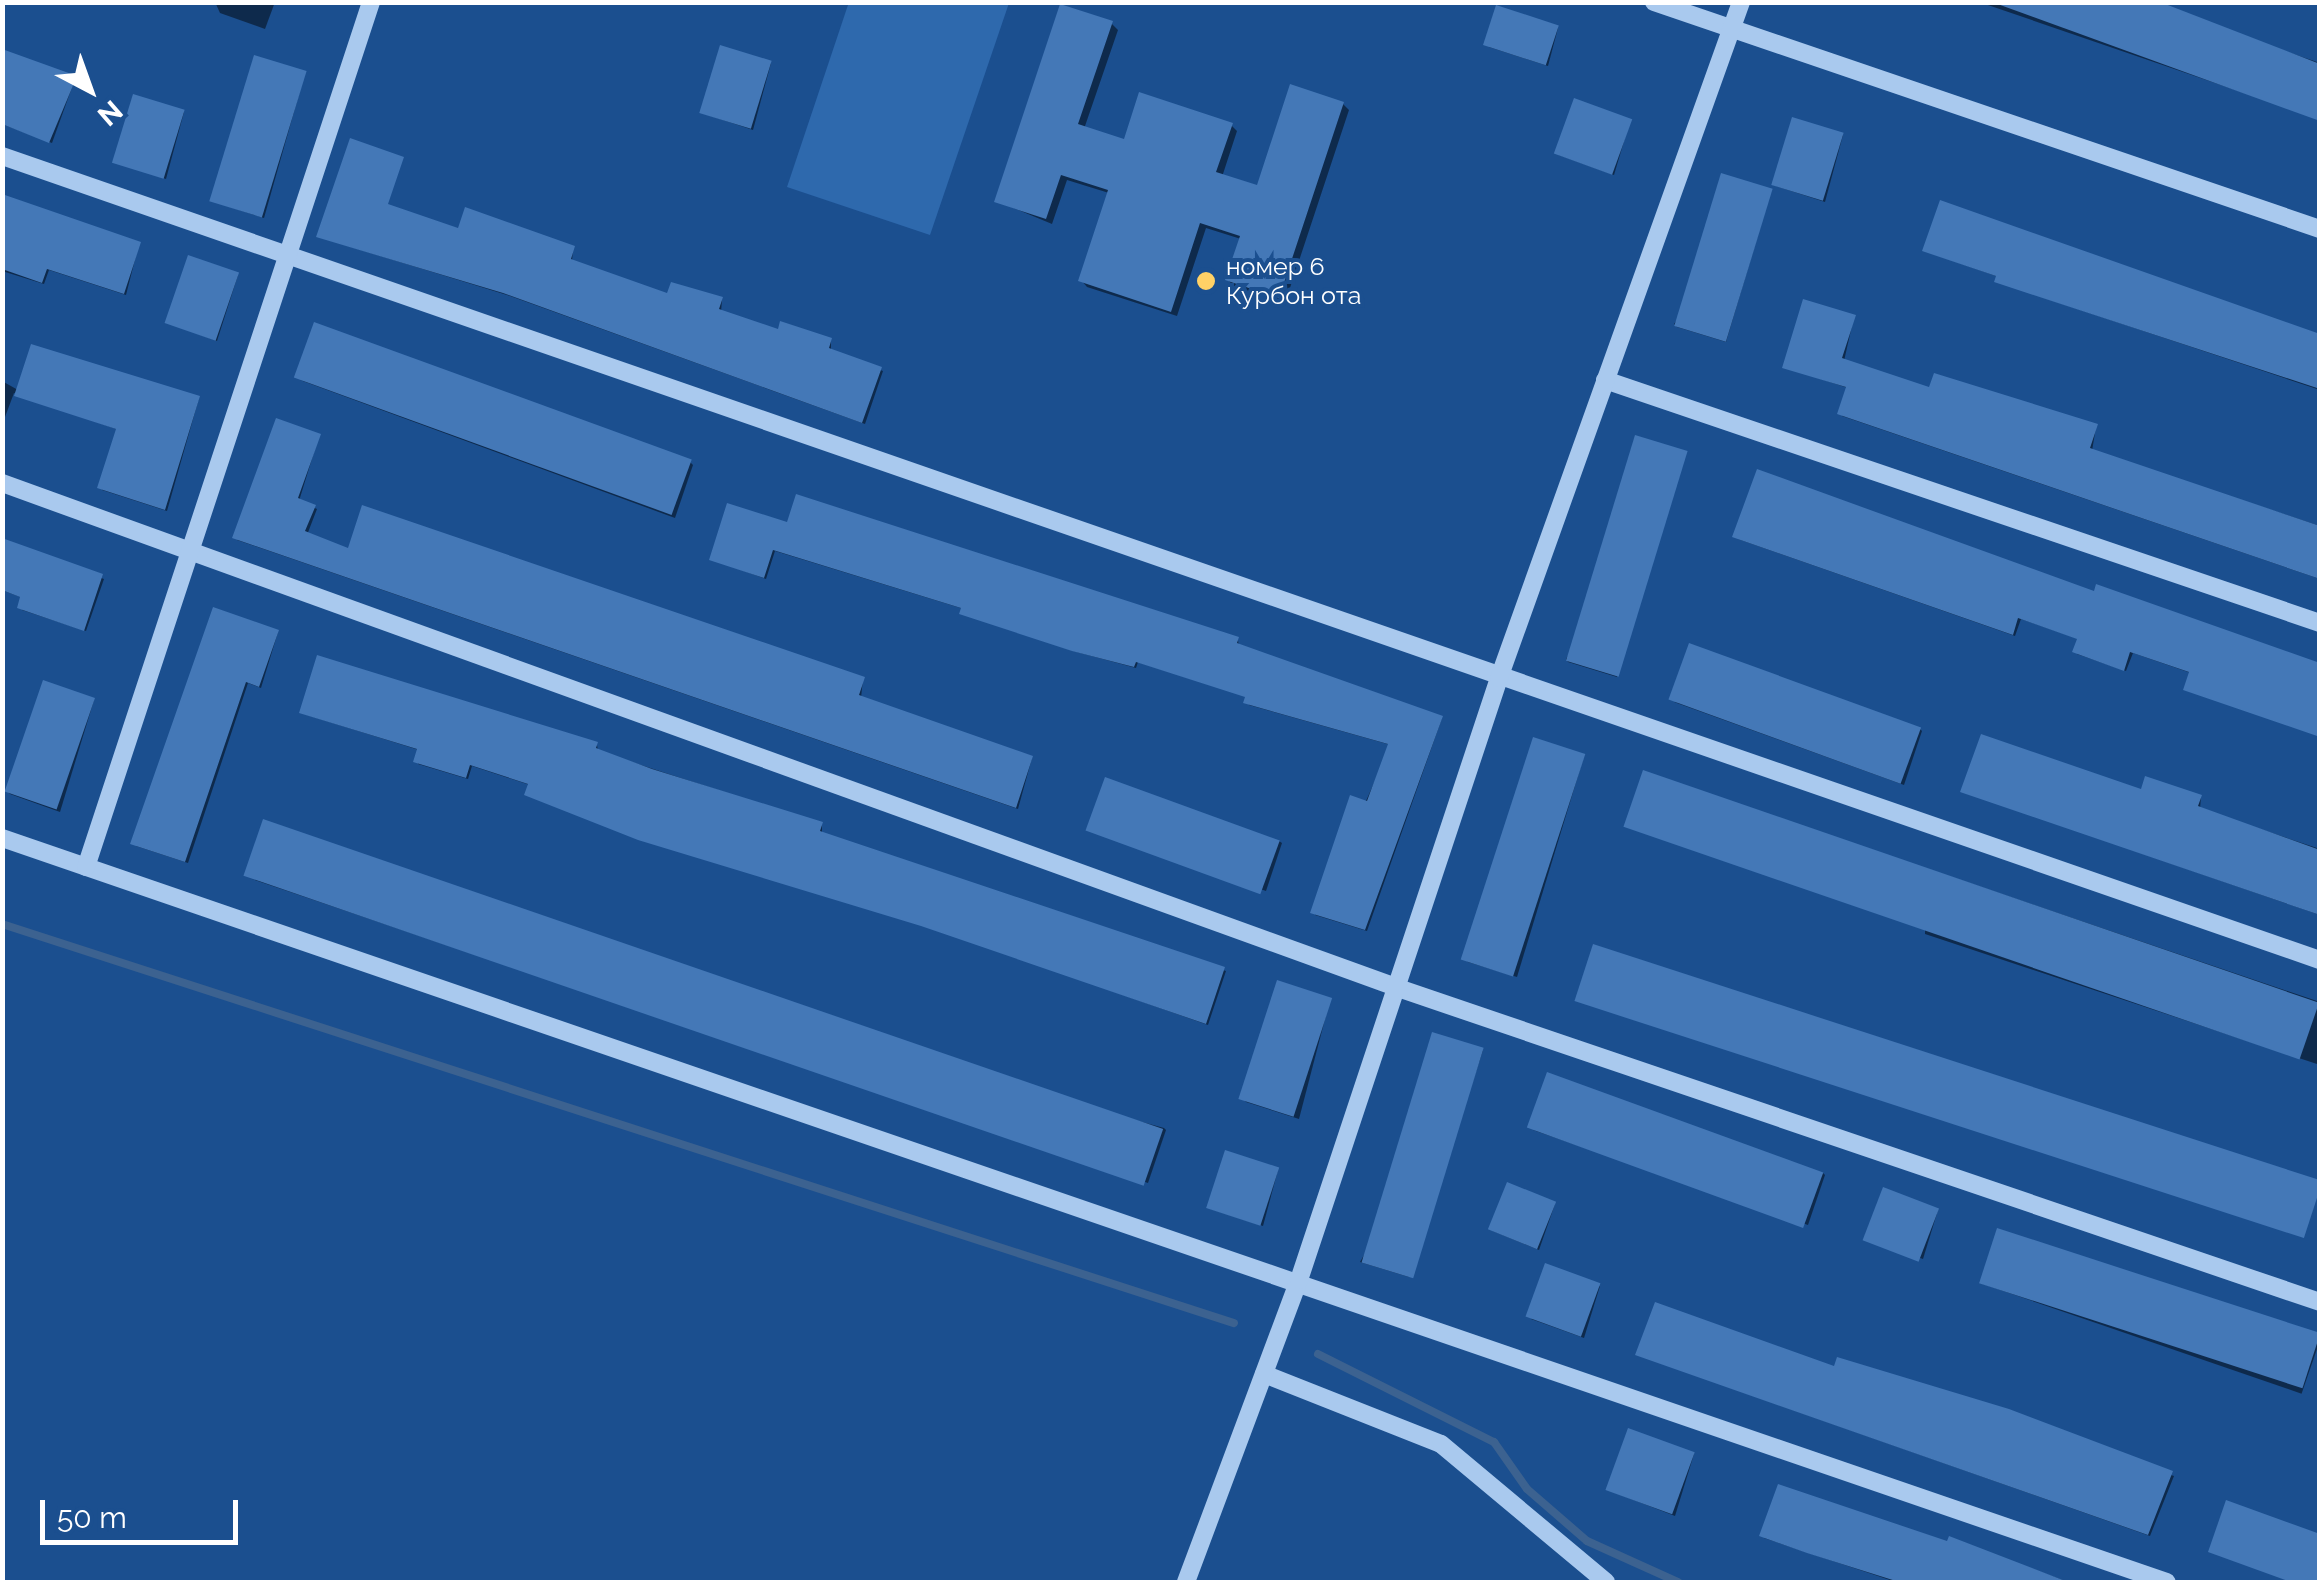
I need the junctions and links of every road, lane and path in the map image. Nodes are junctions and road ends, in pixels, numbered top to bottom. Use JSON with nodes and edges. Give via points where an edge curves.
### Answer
{"nodes":[{"id":1,"x":371,"y":2,"type":"edge"},
{"id":2,"x":1654,"y":2,"type":"edge"},
{"id":3,"x":1742,"y":2,"type":"edge"},
{"id":4,"x":1732,"y":29,"type":"junction"},
{"id":5,"x":2,"y":156,"type":"edge"},
{"id":6,"x":2320,"y":229,"type":"edge"},
{"id":7,"x":290,"y":258,"type":"junction"},
{"id":8,"x":1605,"y":380,"type":"junction"},
{"id":9,"x":2,"y":483,"type":"edge"},
{"id":10,"x":190,"y":554,"type":"junction"},
{"id":11,"x":2320,"y":623,"type":"edge"},
{"id":12,"x":1500,"y":678,"type":"junction"},
{"id":13,"x":2,"y":838,"type":"edge"},
{"id":14,"x":86,"y":867,"type":"junction"},
{"id":15,"x":2320,"y":960,"type":"edge"},
{"id":16,"x":1401,"y":988,"type":"junction"},
{"id":17,"x":1299,"y":1280,"type":"junction"},
{"id":18,"x":2320,"y":1302,"type":"edge"},
{"id":19,"x":1264,"y":1374,"type":"junction"},
{"id":20,"x":1186,"y":1582,"type":"edge"},
{"id":21,"x":1606,"y":1582,"type":"edge"},
{"id":22,"x":2167,"y":1582,"type":"edge"}],
"edges":[{"from":1,"to":7,"type":"street"},
{"from":2,"to":4,"type":"street"},
{"from":3,"to":4,"type":"street"},
{"from":4,"to":6,"type":"street"},
{"from":4,"to":8,"type":"street"},
{"from":5,"to":7,"type":"street"},
{"from":7,"to":10,"type":"street"},
{"from":7,"to":12,"type":"street"},
{"from":8,"to":11,"type":"street"},
{"from":8,"to":12,"type":"street"},
{"from":9,"to":10,"type":"street"},
{"from":10,"to":14,"type":"street"},
{"from":10,"to":16,"type":"street"},
{"from":12,"to":15,"type":"street"},
{"from":12,"to":16,"type":"street"},
{"from":13,"to":14,"type":"street"},
{"from":14,"to":17,"type":"street"},
{"from":16,"to":17,"type":"street"},
{"from":16,"to":18,"type":"street"},
{"from":17,"to":19,"type":"street"},
{"from":17,"to":22,"type":"street"},
{"from":19,"to":20,"type":"street"},
{"from":19,"to":21,"type":"street","via":[[1441,1444]]}]}
